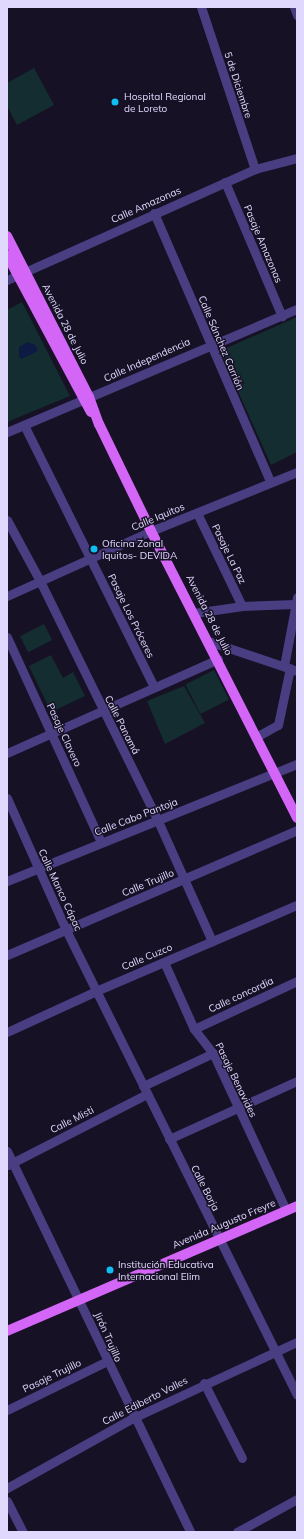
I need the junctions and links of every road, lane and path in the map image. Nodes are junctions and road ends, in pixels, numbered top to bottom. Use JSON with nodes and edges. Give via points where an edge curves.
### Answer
{"nodes":[{"id":1,"x":201,"y":7,"type":"edge"},
{"id":2,"x":294,"y":7,"type":"edge"},
{"id":3,"x":297,"y":15,"type":"edge"},
{"id":4,"x":297,"y":158,"type":"edge"},
{"id":5,"x":255,"y":169,"type":"junction"},
{"id":6,"x":225,"y":182,"type":"junction"},
{"id":7,"x":154,"y":213,"type":"junction"},
{"id":8,"x":7,"y":236,"type":"edge"},
{"id":9,"x":7,"y":255,"type":"edge"},
{"id":10,"x":21,"y":273,"type":"junction"},
{"id":11,"x":7,"y":280,"type":"edge"},
{"id":12,"x":297,"y":309,"type":"edge"},
{"id":13,"x":282,"y":316,"type":"junction"},
{"id":14,"x":209,"y":345,"type":"junction"},
{"id":15,"x":86,"y":399,"type":"junction"},
{"id":16,"x":24,"y":425,"type":"junction"},
{"id":17,"x":7,"y":432,"type":"edge"},
{"id":18,"x":297,"y":472,"type":"edge"},
{"id":19,"x":270,"y":481,"type":"junction"},
{"id":20,"x":197,"y":512,"type":"junction"},
{"id":21,"x":7,"y":520,"type":"edge"},
{"id":22,"x":151,"y":531,"type":"junction"},
{"id":23,"x":90,"y":558,"type":"junction"},
{"id":24,"x":40,"y":581,"type":"junction"},
{"id":25,"x":7,"y":596,"type":"edge"},
{"id":26,"x":296,"y":600,"type":"edge"},
{"id":27,"x":242,"y":606,"type":"junction"},
{"id":28,"x":194,"y":613,"type":"junction"},
{"id":29,"x":7,"y":637,"type":"edge"},
{"id":30,"x":208,"y":641,"type":"junction"},
{"id":31,"x":218,"y":659,"type":"junction"},
{"id":32,"x":290,"y":668,"type":"edge"},
{"id":33,"x":154,"y":687,"type":"junction"},
{"id":34,"x":102,"y":710,"type":"junction"},
{"id":35,"x":51,"y":733,"type":"junction"},
{"id":36,"x":256,"y":737,"type":"junction"},
{"id":37,"x":7,"y":753,"type":"edge"},
{"id":38,"x":297,"y":764,"type":"edge"},
{"id":39,"x":274,"y":774,"type":"junction"},
{"id":40,"x":7,"y":798,"type":"edge"},
{"id":41,"x":297,"y":818,"type":"edge"},
{"id":42,"x":158,"y":820,"type":"junction"},
{"id":43,"x":297,"y":830,"type":"edge"},
{"id":44,"x":101,"y":842,"type":"junction"},
{"id":45,"x":38,"y":868,"type":"junction"},
{"id":46,"x":184,"y":879,"type":"junction"},
{"id":47,"x":7,"y":882,"type":"edge"},
{"id":48,"x":297,"y":905,"type":"edge"},
{"id":49,"x":66,"y":930,"type":"junction"},
{"id":50,"x":212,"y":941,"type":"junction"},
{"id":51,"x":7,"y":955,"type":"edge"},
{"id":52,"x":164,"y":962,"type":"junction"},
{"id":53,"x":295,"y":982,"type":"edge"},
{"id":54,"x":96,"y":991,"type":"junction"},
{"id":55,"x":297,"y":992,"type":"edge"},
{"id":56,"x":194,"y":1028,"type":"junction"},
{"id":57,"x":7,"y":1032,"type":"edge"},
{"id":58,"x":213,"y":1053,"type":"junction"},
{"id":59,"x":297,"y":1083,"type":"edge"},
{"id":60,"x":145,"y":1090,"type":"junction"},
{"id":61,"x":238,"y":1108,"type":"junction"},
{"id":62,"x":168,"y":1139,"type":"junction"},
{"id":63,"x":7,"y":1151,"type":"edge"},
{"id":64,"x":10,"y":1164,"type":"edge"},
{"id":65,"x":297,"y":1206,"type":"edge"},
{"id":66,"x":286,"y":1210,"type":"junction"},
{"id":67,"x":219,"y":1240,"type":"junction"},
{"id":68,"x":78,"y":1298,"type":"junction"},
{"id":69,"x":7,"y":1332,"type":"edge"},
{"id":70,"x":297,"y":1342,"type":"edge"},
{"id":71,"x":274,"y":1351,"type":"junction"},
{"id":72,"x":106,"y":1361,"type":"junction"},
{"id":73,"x":204,"y":1383,"type":"junction"},
{"id":74,"x":297,"y":1395,"type":"edge"},
{"id":75,"x":7,"y":1410,"type":"edge"},
{"id":76,"x":133,"y":1418,"type":"junction"},
{"id":77,"x":242,"y":1458,"type":"dead end"},
{"id":78,"x":7,"y":1488,"type":"edge"},
{"id":79,"x":297,"y":1499,"type":"edge"},
{"id":80,"x":7,"y":1501,"type":"edge"},
{"id":81,"x":23,"y":1532,"type":"edge"},
{"id":82,"x":190,"y":1532,"type":"edge"},
{"id":83,"x":237,"y":1532,"type":"edge"}],
"edges":[{"from":1,"to":5,"type":"street","name":"5 de Diciembre"},
{"from":2,"to":3,"type":"street"},
{"from":4,"to":5,"type":"street","name":"Calle Amazonas"},
{"from":5,"to":6,"type":"street","name":"Calle Amazonas"},
{"from":6,"to":7,"type":"street","name":"Calle Amazonas"},
{"from":6,"to":13,"type":"street","name":"Pasaje Amazonas"},
{"from":7,"to":10,"type":"street","name":"Calle Amazonas"},
{"from":7,"to":14,"type":"street","name":"Calle Sánchez Carrión"},
{"from":8,"to":10,"type":"main road","name":"Avenida 28 de Julio"},
{"from":9,"to":10,"type":"main road","name":"Avenida 28 de Julio"},
{"from":10,"to":11,"type":"street","name":"Calle Amazonas"},
{"from":10,"to":15,"type":"main road","name":"Avenida 28 de Julio"},
{"from":12,"to":13,"type":"street","name":"Calle Independencia"},
{"from":13,"to":14,"type":"street","name":"Calle Independencia"},
{"from":14,"to":15,"type":"street","name":"Calle Independencia"},
{"from":14,"to":19,"type":"street","name":"Calle Sánchez Carrión"},
{"from":15,"to":16,"type":"street","name":"Calle Independencia"},
{"from":15,"to":22,"type":"main road","name":"Avenida 28 de Julio"},
{"from":16,"to":17,"type":"street","name":"Calle Independencia"},
{"from":16,"to":23,"type":"street","name":"Pasaje Los Próceres"},
{"from":18,"to":19,"type":"street","name":"Calle Iquitos"},
{"from":19,"to":20,"type":"street","name":"Calle Iquitos"},
{"from":20,"to":22,"type":"street","name":"Calle Iquitos"},
{"from":20,"to":27,"type":"street","name":"Pasaje La Paz"},
{"from":21,"to":24,"type":"street","name":"Calle Panamá"},
{"from":22,"to":23,"type":"street","name":"Calle Iquitos"},
{"from":22,"to":28,"type":"main road","name":"Avenida 28 de Julio"},
{"from":23,"to":24,"type":"street","name":"Calle Iquitos"},
{"from":23,"to":33,"type":"street","name":"Pasaje Los Próceres"},
{"from":24,"to":25,"type":"street","name":"Calle Iquitos"},
{"from":24,"to":34,"type":"street","name":"Calle Panamá"},
{"from":26,"to":27,"type":"street"},
{"from":26,"to":32,"type":"street"},
{"from":27,"to":28,"type":"street"},
{"from":28,"to":30,"type":"main road","name":"Avenida 28 de Julio"},
{"from":29,"to":35,"type":"street","name":"Pasaje Clavero"},
{"from":30,"to":31,"type":"main road","name":"Avenida 28 de Julio"},
{"from":30,"to":32,"type":"street"},
{"from":31,"to":33,"type":"street"},
{"from":31,"to":36,"type":"main road","name":"Avenida 28 de Julio"},
{"from":32,"to":36,"type":"street","via":[[278,725]]},
{"from":33,"to":34,"type":"street"},
{"from":34,"to":35,"type":"street"},
{"from":34,"to":42,"type":"street","name":"Calle Panamá"},
{"from":35,"to":37,"type":"street"},
{"from":35,"to":44,"type":"street","name":"Pasaje Clavero"},
{"from":36,"to":39,"type":"main road","name":"Avenida 28 de Julio"},
{"from":38,"to":39,"type":"street","name":"Calle Cabo Pantoja"},
{"from":39,"to":41,"type":"main road","name":"Avenida 28 de Julio"},
{"from":39,"to":42,"type":"street","name":"Calle Cabo Pantoja"},
{"from":40,"to":45,"type":"street","name":"Calle Manco Cápac"},
{"from":42,"to":44,"type":"street","name":"Calle Cabo Pantoja"},
{"from":42,"to":46,"type":"street","name":"Calle Panamá"},
{"from":43,"to":46,"type":"street","name":"Calle Trujillo"},
{"from":44,"to":45,"type":"street","name":"Calle Cabo Pantoja"},
{"from":45,"to":47,"type":"street","name":"Calle Cabo Pantoja"},
{"from":45,"to":49,"type":"street","name":"Calle Manco Cápac"},
{"from":46,"to":49,"type":"street","name":"Calle Trujillo"},
{"from":46,"to":50,"type":"street","name":"Calle Panamá"},
{"from":48,"to":50,"type":"street","name":"Calle Cuzco"},
{"from":49,"to":51,"type":"street","name":"Calle Trujillo"},
{"from":49,"to":54,"type":"street","name":"Calle Manco Cápac"},
{"from":50,"to":52,"type":"street","name":"Calle Cuzco"},
{"from":52,"to":54,"type":"street","name":"Calle Cuzco"},
{"from":52,"to":56,"type":"street","name":"Pasaje Benavides"},
{"from":53,"to":55,"type":"street"},
{"from":53,"to":56,"type":"street","name":"Calle concordia"},
{"from":54,"to":57,"type":"street","name":"Calle Cuzco"},
{"from":54,"to":60,"type":"street","name":"Calle Borja"},
{"from":56,"to":58,"type":"street","name":"Pasaje Benavides"},
{"from":58,"to":60,"type":"street","name":"Calle Misti"},
{"from":58,"to":61,"type":"street","name":"Pasaje Benavides"},
{"from":59,"to":61,"type":"street"},
{"from":60,"to":62,"type":"street","name":"Calle Borja"},
{"from":60,"to":64,"type":"street","name":"Calle Misti"},
{"from":61,"to":62,"type":"street"},
{"from":61,"to":66,"type":"street","name":"Pasaje Benavides"},
{"from":62,"to":67,"type":"street","name":"Calle Borja"},
{"from":63,"to":64,"type":"street","name":"Jirón Trujillo"},
{"from":64,"to":68,"type":"street","name":"Jirón Trujillo"},
{"from":65,"to":66,"type":"main road","name":"Avenida Augusto Freyre"},
{"from":66,"to":67,"type":"main road","name":"Avenida Augusto Freyre"},
{"from":67,"to":68,"type":"main road","name":"Avenida Augusto Freyre"},
{"from":67,"to":71,"type":"street","name":"Calle Borja"},
{"from":68,"to":69,"type":"main road","name":"Avenida Augusto Freyre"},
{"from":68,"to":72,"type":"street","name":"Jirón Trujillo"},
{"from":70,"to":71,"type":"street","name":"Calle Ediberto Valles"},
{"from":71,"to":73,"type":"street","name":"Calle Ediberto Valles"},
{"from":71,"to":74,"type":"street","name":"Calle Borja"},
{"from":72,"to":75,"type":"street","name":"Pasaje Trujillo"},
{"from":72,"to":76,"type":"street","name":"Jirón Trujillo"},
{"from":73,"to":76,"type":"street","name":"Calle Ediberto Valles"},
{"from":73,"to":77,"type":"street"},
{"from":76,"to":78,"type":"street","name":"Calle Ediberto Valles"},
{"from":76,"to":82,"type":"street","name":"Jirón Trujillo"},
{"from":79,"to":83,"type":"street"},
{"from":80,"to":81,"type":"street"}]}
